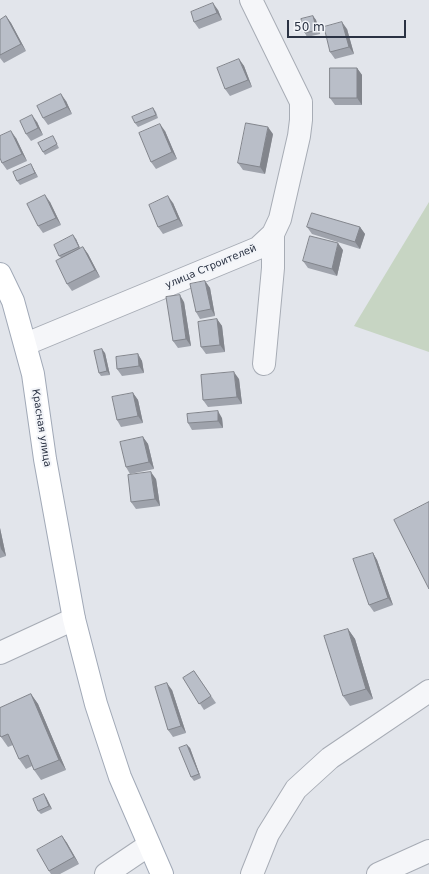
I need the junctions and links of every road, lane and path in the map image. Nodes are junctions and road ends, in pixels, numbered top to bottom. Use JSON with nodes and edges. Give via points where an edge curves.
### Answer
{"nodes":[{"id":1,"x":251,"y":0,"type":"edge"},
{"id":2,"x":273,"y":234,"type":"junction"},
{"id":3,"x":0,"y":274,"type":"edge"},
{"id":4,"x":26,"y":344,"type":"junction"},
{"id":5,"x":264,"y":364,"type":"dead end"},
{"id":6,"x":74,"y":619,"type":"junction"},
{"id":7,"x":0,"y":653,"type":"edge"},
{"id":8,"x":429,"y":691,"type":"edge"},
{"id":9,"x":149,"y":845,"type":"junction"},
{"id":10,"x":429,"y":851,"type":"edge"},
{"id":11,"x":106,"y":874,"type":"edge"},
{"id":12,"x":162,"y":874,"type":"edge"},
{"id":13,"x":252,"y":874,"type":"edge"},
{"id":14,"x":378,"y":874,"type":"edge"}],
"edges":[{"from":1,"to":2,"type":"street","name":"улица Строителей","via":[[301,102],[299,136],[280,218]]},
{"from":2,"to":4,"type":"street","name":"улица Строителей","via":[[258,248]]},
{"from":2,"to":5,"type":"street","via":[[273,268]]},
{"from":3,"to":4,"type":"main road","name":"Красная улица","via":[[14,302]]},
{"from":4,"to":6,"type":"main road","name":"Красная улица"},
{"from":6,"to":7,"type":"street"},
{"from":6,"to":9,"type":"main road","name":"Красная улица","via":[[96,704],[120,778]]},
{"from":8,"to":13,"type":"street","via":[[330,758],[296,789],[268,834]]},
{"from":9,"to":11,"type":"street"},
{"from":9,"to":12,"type":"main road","name":"Красная улица"},
{"from":10,"to":14,"type":"street"}]}
